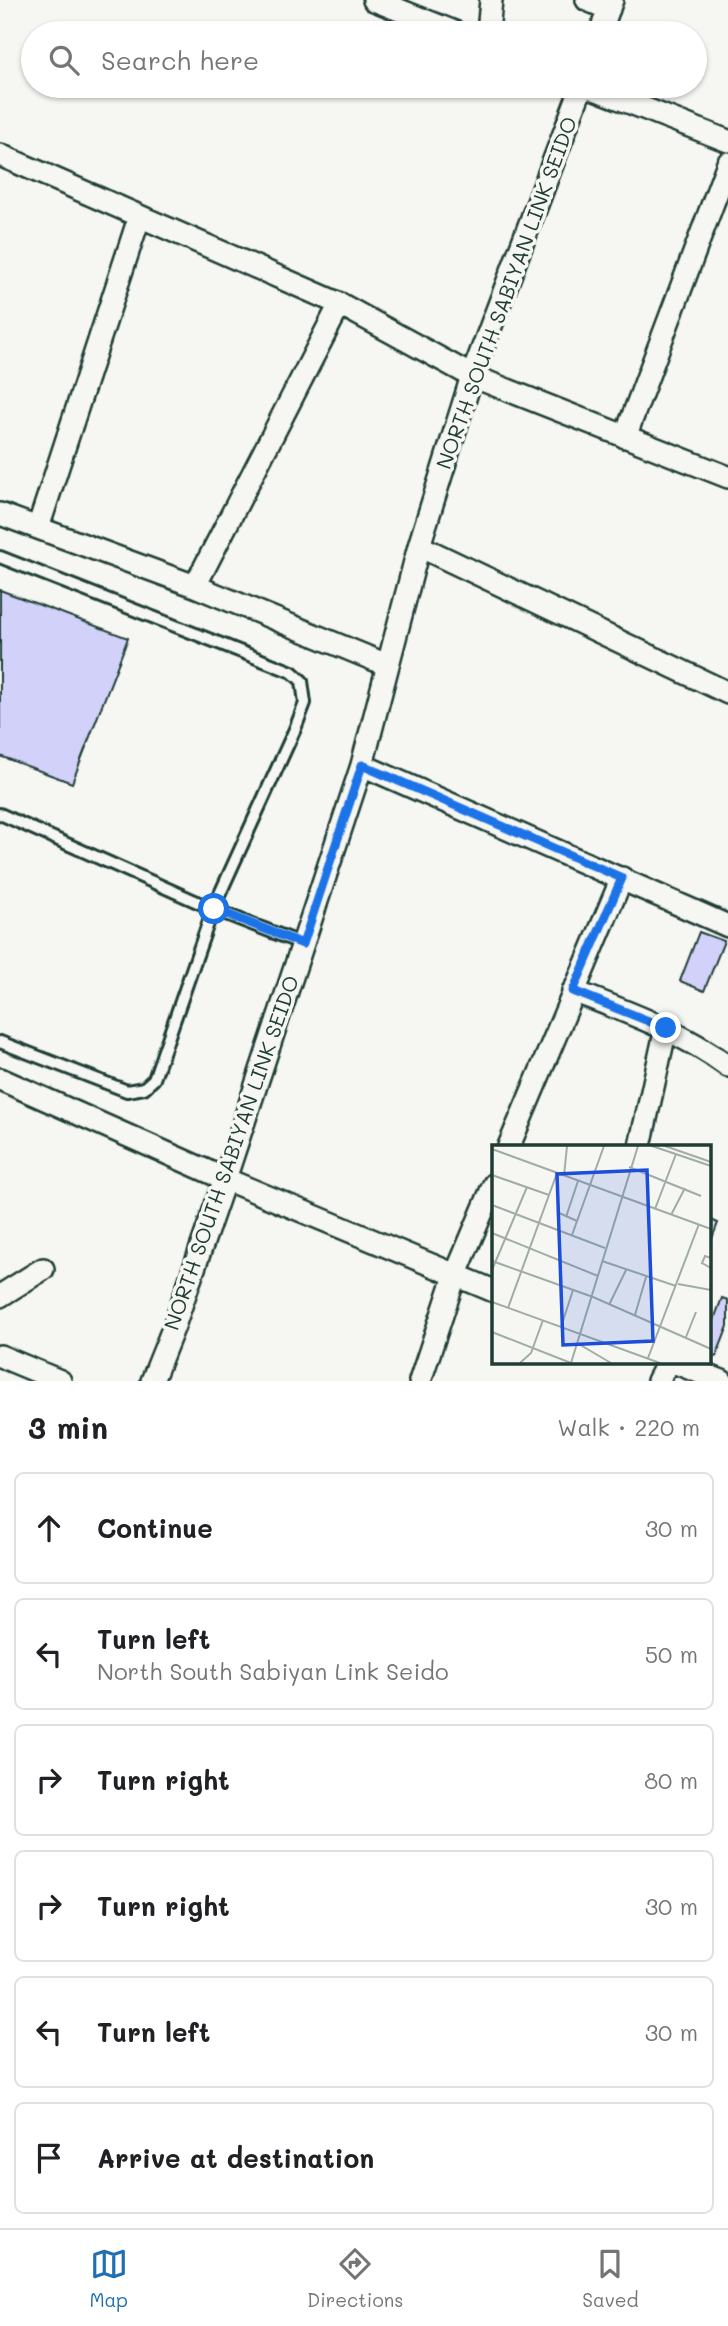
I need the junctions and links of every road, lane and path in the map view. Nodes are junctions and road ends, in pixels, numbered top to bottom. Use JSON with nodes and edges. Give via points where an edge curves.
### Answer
{"nodes":[{"id":1,"x":374,"y":0,"type":"edge"},
{"id":2,"x":491,"y":0,"type":"edge"},
{"id":3,"x":587,"y":0,"type":"edge"},
{"id":4,"x":610,"y":5,"type":"edge"},
{"id":5,"x":427,"y":21,"type":"edge"},
{"id":6,"x":489,"y":21,"type":"edge"},
{"id":7,"x":577,"y":98,"type":"edge"},
{"id":8,"x":618,"y":98,"type":"edge"},
{"id":9,"x":728,"y":141,"type":"edge"},
{"id":10,"x":0,"y":155,"type":"edge"},
{"id":11,"x":728,"y":163,"type":"edge"},
{"id":12,"x":139,"y":218,"type":"junction"},
{"id":13,"x":340,"y":304,"type":"junction"},
{"id":14,"x":472,"y":376,"type":"junction"},
{"id":15,"x":625,"y":437,"type":"junction"},
{"id":16,"x":728,"y":477,"type":"edge"},
{"id":17,"x":0,"y":514,"type":"edge"},
{"id":18,"x":38,"y":528,"type":"junction"},
{"id":19,"x":419,"y":546,"type":"junction"},
{"id":20,"x":0,"y":557,"type":"edge"},
{"id":21,"x":195,"y":586,"type":"junction"},
{"id":22,"x":387,"y":665,"type":"junction"},
{"id":23,"x":728,"y":693,"type":"edge"},
{"id":24,"x":362,"y":765,"type":"junction"},
{"id":25,"x":0,"y":814,"type":"edge"},
{"id":26,"x":622,"y":878,"type":"junction"},
{"id":27,"x":214,"y":909,"type":"junction"},
{"id":28,"x":728,"y":926,"type":"edge"},
{"id":29,"x":303,"y":944,"type":"junction"},
{"id":30,"x":573,"y":991,"type":"junction"},
{"id":31,"x":666,"y":1028,"type":"junction"},
{"id":32,"x":0,"y":1042,"type":"edge"},
{"id":33,"x":728,"y":1066,"type":"edge"},
{"id":34,"x":0,"y":1079,"type":"edge"},
{"id":35,"x":509,"y":1145,"type":"edge"},
{"id":36,"x":640,"y":1145,"type":"edge"},
{"id":37,"x":225,"y":1178,"type":"junction"},
{"id":38,"x":492,"y":1189,"type":"edge"},
{"id":39,"x":43,"y":1269,"type":"dead end"},
{"id":40,"x":455,"y":1276,"type":"junction"},
{"id":41,"x":492,"y":1290,"type":"edge"},
{"id":42,"x":0,"y":1296,"type":"edge"},
{"id":43,"x":0,"y":1356,"type":"edge"},
{"id":44,"x":670,"y":1364,"type":"edge"},
{"id":45,"x":676,"y":1364,"type":"edge"},
{"id":46,"x":728,"y":1370,"type":"edge"},
{"id":47,"x":60,"y":1381,"type":"edge"},
{"id":48,"x":152,"y":1381,"type":"edge"},
{"id":49,"x":420,"y":1381,"type":"edge"},
{"id":50,"x":658,"y":1381,"type":"edge"},
{"id":51,"x":723,"y":1381,"type":"edge"}],
"edges":[{"from":1,"to":5,"type":"street"},
{"from":2,"to":6,"type":"street"},
{"from":3,"to":4,"type":"street"},
{"from":7,"to":14,"type":"street","name":"NORTH SOUTH SABIYAN LINK SEIDO"},
{"from":8,"to":9,"type":"street"},
{"from":10,"to":12,"type":"street"},
{"from":11,"to":15,"type":"street"},
{"from":12,"to":13,"type":"street"},
{"from":12,"to":18,"type":"street"},
{"from":13,"to":14,"type":"street"},
{"from":13,"to":21,"type":"street"},
{"from":14,"to":15,"type":"street"},
{"from":14,"to":19,"type":"street","name":"NORTH SOUTH SABIYAN LINK SEIDO"},
{"from":15,"to":16,"type":"street"},
{"from":17,"to":18,"type":"street"},
{"from":18,"to":21,"type":"street"},
{"from":19,"to":22,"type":"street","name":"NORTH SOUTH SABIYAN LINK SEIDO"},
{"from":19,"to":23,"type":"street"},
{"from":20,"to":27,"type":"lane","via":[[292,672],[302,681],[302,713]]},
{"from":21,"to":22,"type":"street"},
{"from":22,"to":24,"type":"street","name":"NORTH SOUTH SABIYAN LINK SEIDO"},
{"from":24,"to":26,"type":"street"},
{"from":24,"to":29,"type":"street","name":"NORTH SOUTH SABIYAN LINK SEIDO"},
{"from":25,"to":27,"type":"lane"},
{"from":26,"to":28,"type":"street"},
{"from":26,"to":30,"type":"street"},
{"from":27,"to":29,"type":"lane"},
{"from":27,"to":32,"type":"lane","via":[[154,1079],[144,1088],[127,1091]]},
{"from":29,"to":37,"type":"street","name":"NORTH SOUTH SABIYAN LINK SEIDO"},
{"from":30,"to":31,"type":"street"},
{"from":30,"to":35,"type":"street"},
{"from":31,"to":33,"type":"street"},
{"from":31,"to":36,"type":"street"},
{"from":34,"to":37,"type":"street"},
{"from":37,"to":40,"type":"street"},
{"from":37,"to":48,"type":"street","name":"NORTH SOUTH SABIYAN LINK SEIDO"},
{"from":38,"to":40,"type":"street"},
{"from":39,"to":42,"type":"street"},
{"from":40,"to":41,"type":"street"},
{"from":40,"to":49,"type":"street"},
{"from":43,"to":47,"type":"street"},
{"from":44,"to":50,"type":"street"},
{"from":45,"to":51,"type":"street"},
{"from":46,"to":51,"type":"street"}]}
